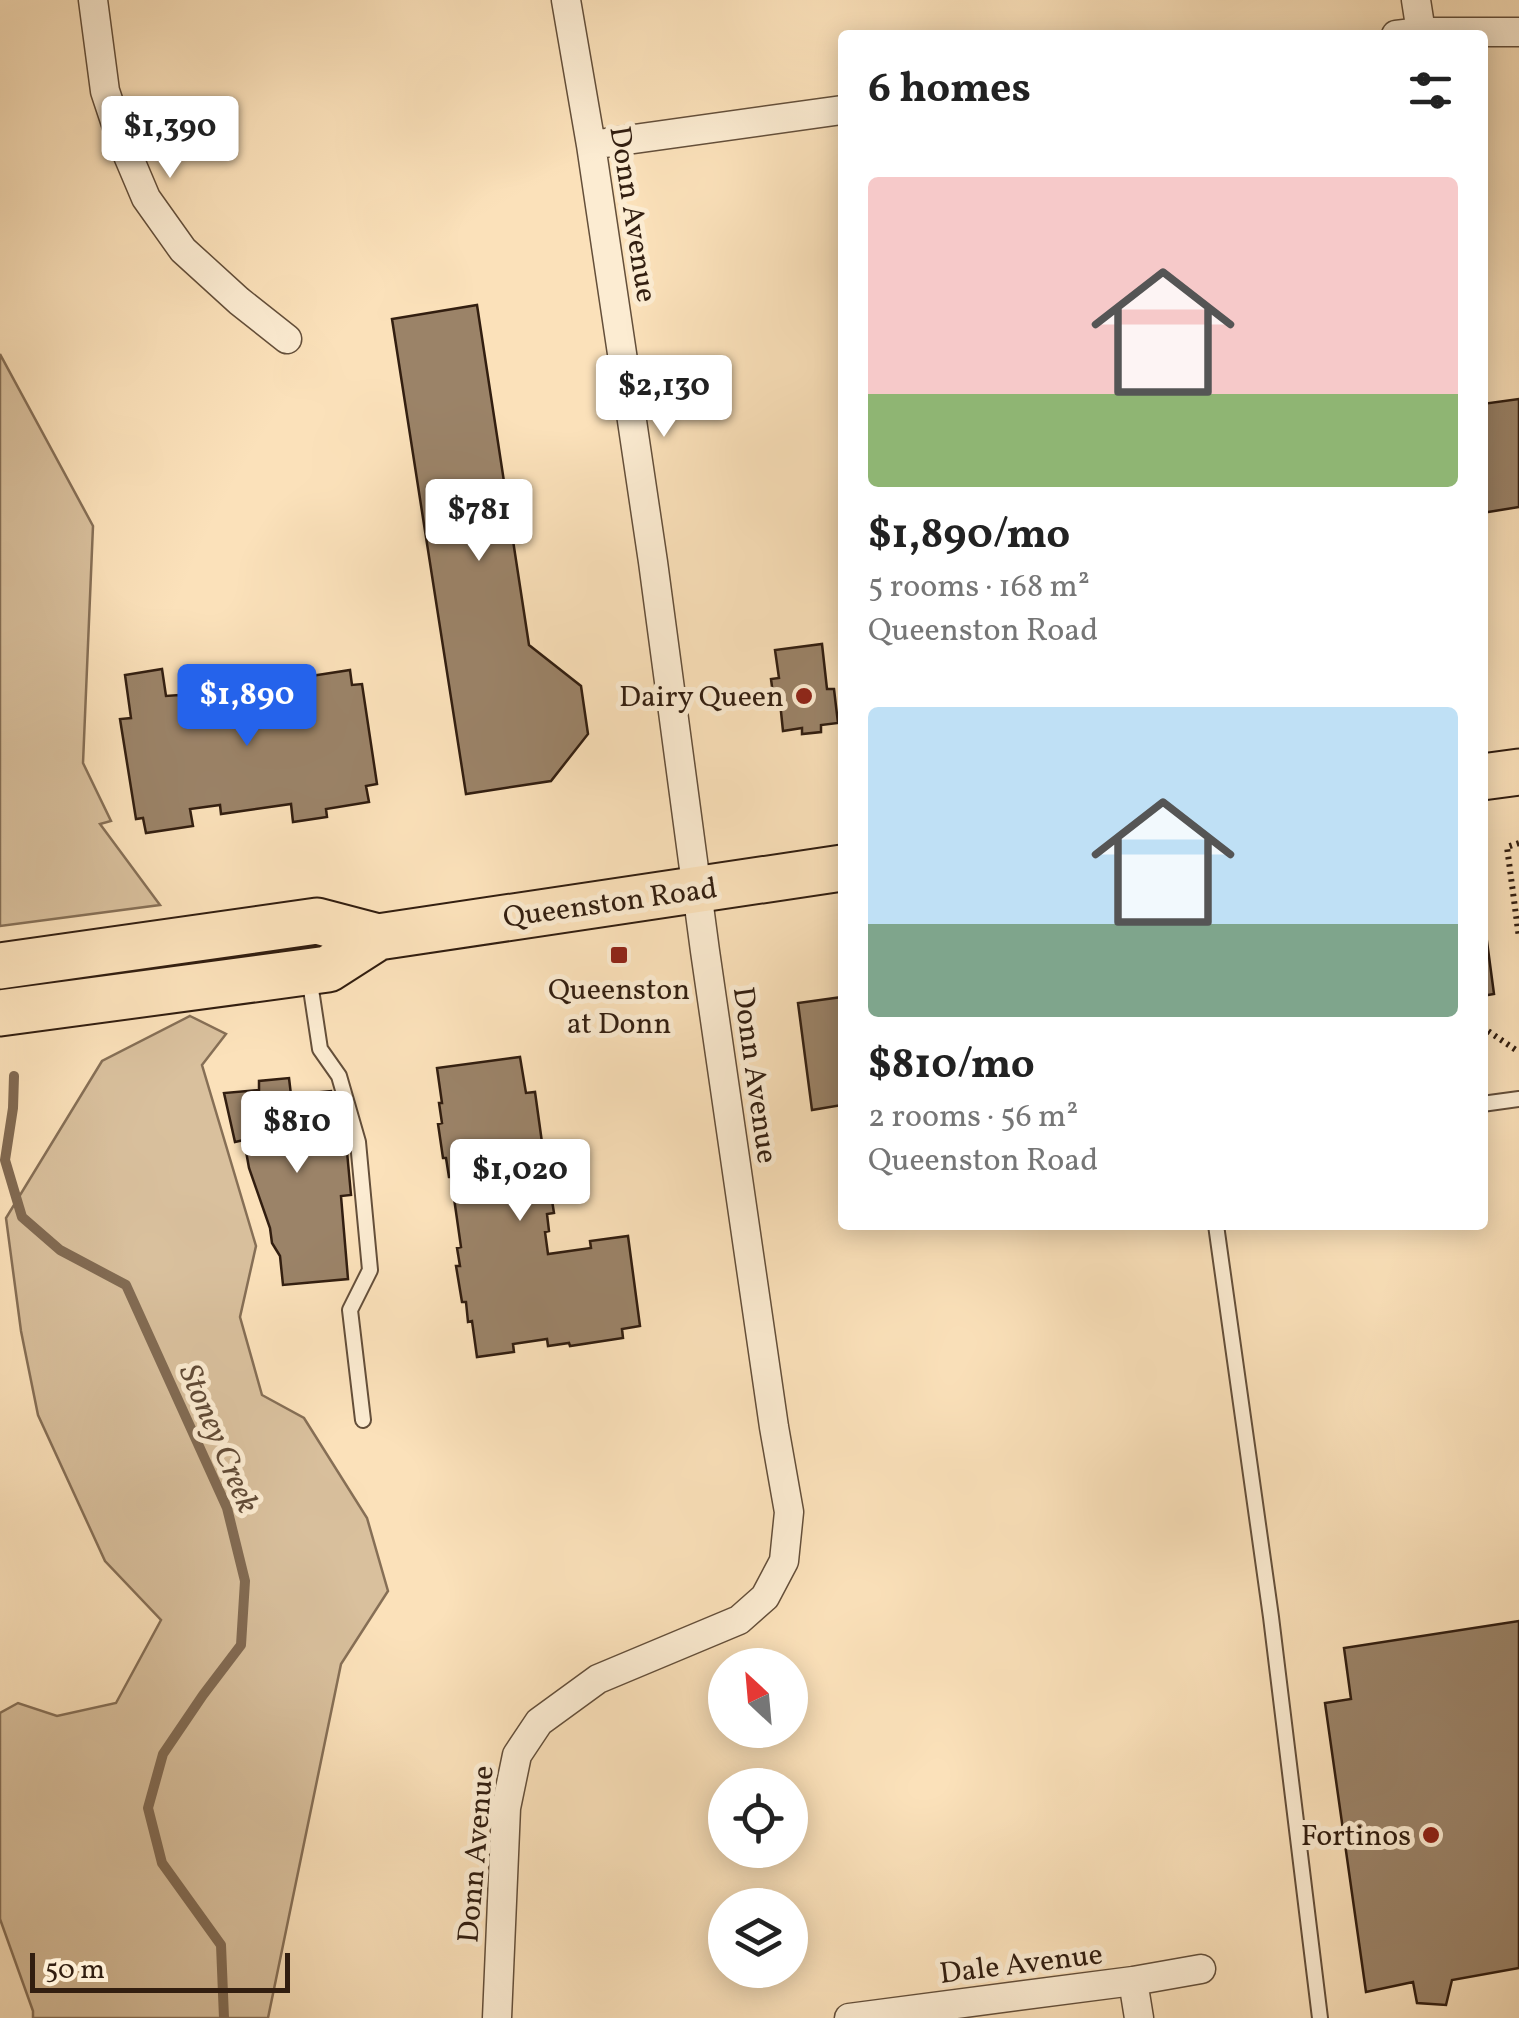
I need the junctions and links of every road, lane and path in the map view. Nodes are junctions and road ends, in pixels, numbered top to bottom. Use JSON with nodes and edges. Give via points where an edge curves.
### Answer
{"nodes":[{"id":1,"x":93,"y":0,"type":"edge"},
{"id":2,"x":566,"y":0,"type":"edge"},
{"id":3,"x":1416,"y":0,"type":"edge"},
{"id":4,"x":1409,"y":30,"type":"edge"},
{"id":5,"x":1488,"y":32,"type":"edge"},
{"id":6,"x":1519,"y":32,"type":"edge"},
{"id":7,"x":838,"y":111,"type":"edge"},
{"id":8,"x":591,"y":145,"type":"junction"},
{"id":9,"x":287,"y":338,"type":"dead end"},
{"id":10,"x":1519,"y":772,"type":"edge"},
{"id":11,"x":1488,"y":776,"type":"edge"},
{"id":12,"x":1519,"y":842,"type":"edge"},
{"id":13,"x":838,"y":869,"type":"edge"},
{"id":14,"x":696,"y":889,"type":"junction"},
{"id":15,"x":378,"y":937,"type":"junction"},
{"id":16,"x":1519,"y":938,"type":"edge"},
{"id":17,"x":0,"y":966,"type":"edge"},
{"id":18,"x":308,"y":972,"type":"junction"},
{"id":19,"x":0,"y":1014,"type":"edge"},
{"id":20,"x":1488,"y":1031,"type":"edge"},
{"id":21,"x":1519,"y":1052,"type":"edge"},
{"id":22,"x":1519,"y":1099,"type":"edge"},
{"id":23,"x":1488,"y":1103,"type":"edge"},
{"id":24,"x":1217,"y":1230,"type":"edge"},
{"id":25,"x":363,"y":1420,"type":"dead end"},
{"id":26,"x":1200,"y":1968,"type":"dead end"},
{"id":27,"x":1134,"y":1981,"type":"junction"},
{"id":28,"x":497,"y":2018,"type":"edge"},
{"id":29,"x":849,"y":2018,"type":"edge"},
{"id":30,"x":1139,"y":2018,"type":"edge"},
{"id":31,"x":1320,"y":2018,"type":"edge"}],
"edges":[{"from":1,"to":9,"type":"street","via":[[105,91],[146,198],[183,250]]},
{"from":2,"to":8,"type":"street","name":"Donn Avenue"},
{"from":3,"to":4,"type":"street"},
{"from":5,"to":6,"type":"street"},
{"from":7,"to":8,"type":"street"},
{"from":8,"to":14,"type":"street","name":"Donn Avenue"},
{"from":10,"to":11,"type":"main road"},
{"from":12,"to":16,"type":"path","via":[[1507,846]]},
{"from":13,"to":14,"type":"main road","name":"Queenston Road"},
{"from":14,"to":15,"type":"main road","name":"Queenston Road"},
{"from":14,"to":28,"type":"street","name":"Donn Avenue","via":[[789,1512],[784,1562],[766,1597],[739,1620],[598,1679],[540,1722],[516,1755],[506,1808]]},
{"from":15,"to":17,"type":"main road","name":"Queenston Road","via":[[317,921]]},
{"from":15,"to":18,"type":"main road","name":"Queenston Road","via":[[328,969]]},
{"from":18,"to":19,"type":"main road","name":"Queenston Road"},
{"from":18,"to":25,"type":"lane","via":[[320,1049],[338,1076],[358,1142],[370,1270],[350,1310]]},
{"from":20,"to":21,"type":"path"},
{"from":22,"to":23,"type":"lane"},
{"from":24,"to":31,"type":"lane"},
{"from":26,"to":27,"type":"street","name":"Dale Avenue"},
{"from":27,"to":29,"type":"street","name":"Dale Avenue"},
{"from":27,"to":30,"type":"street"}]}
